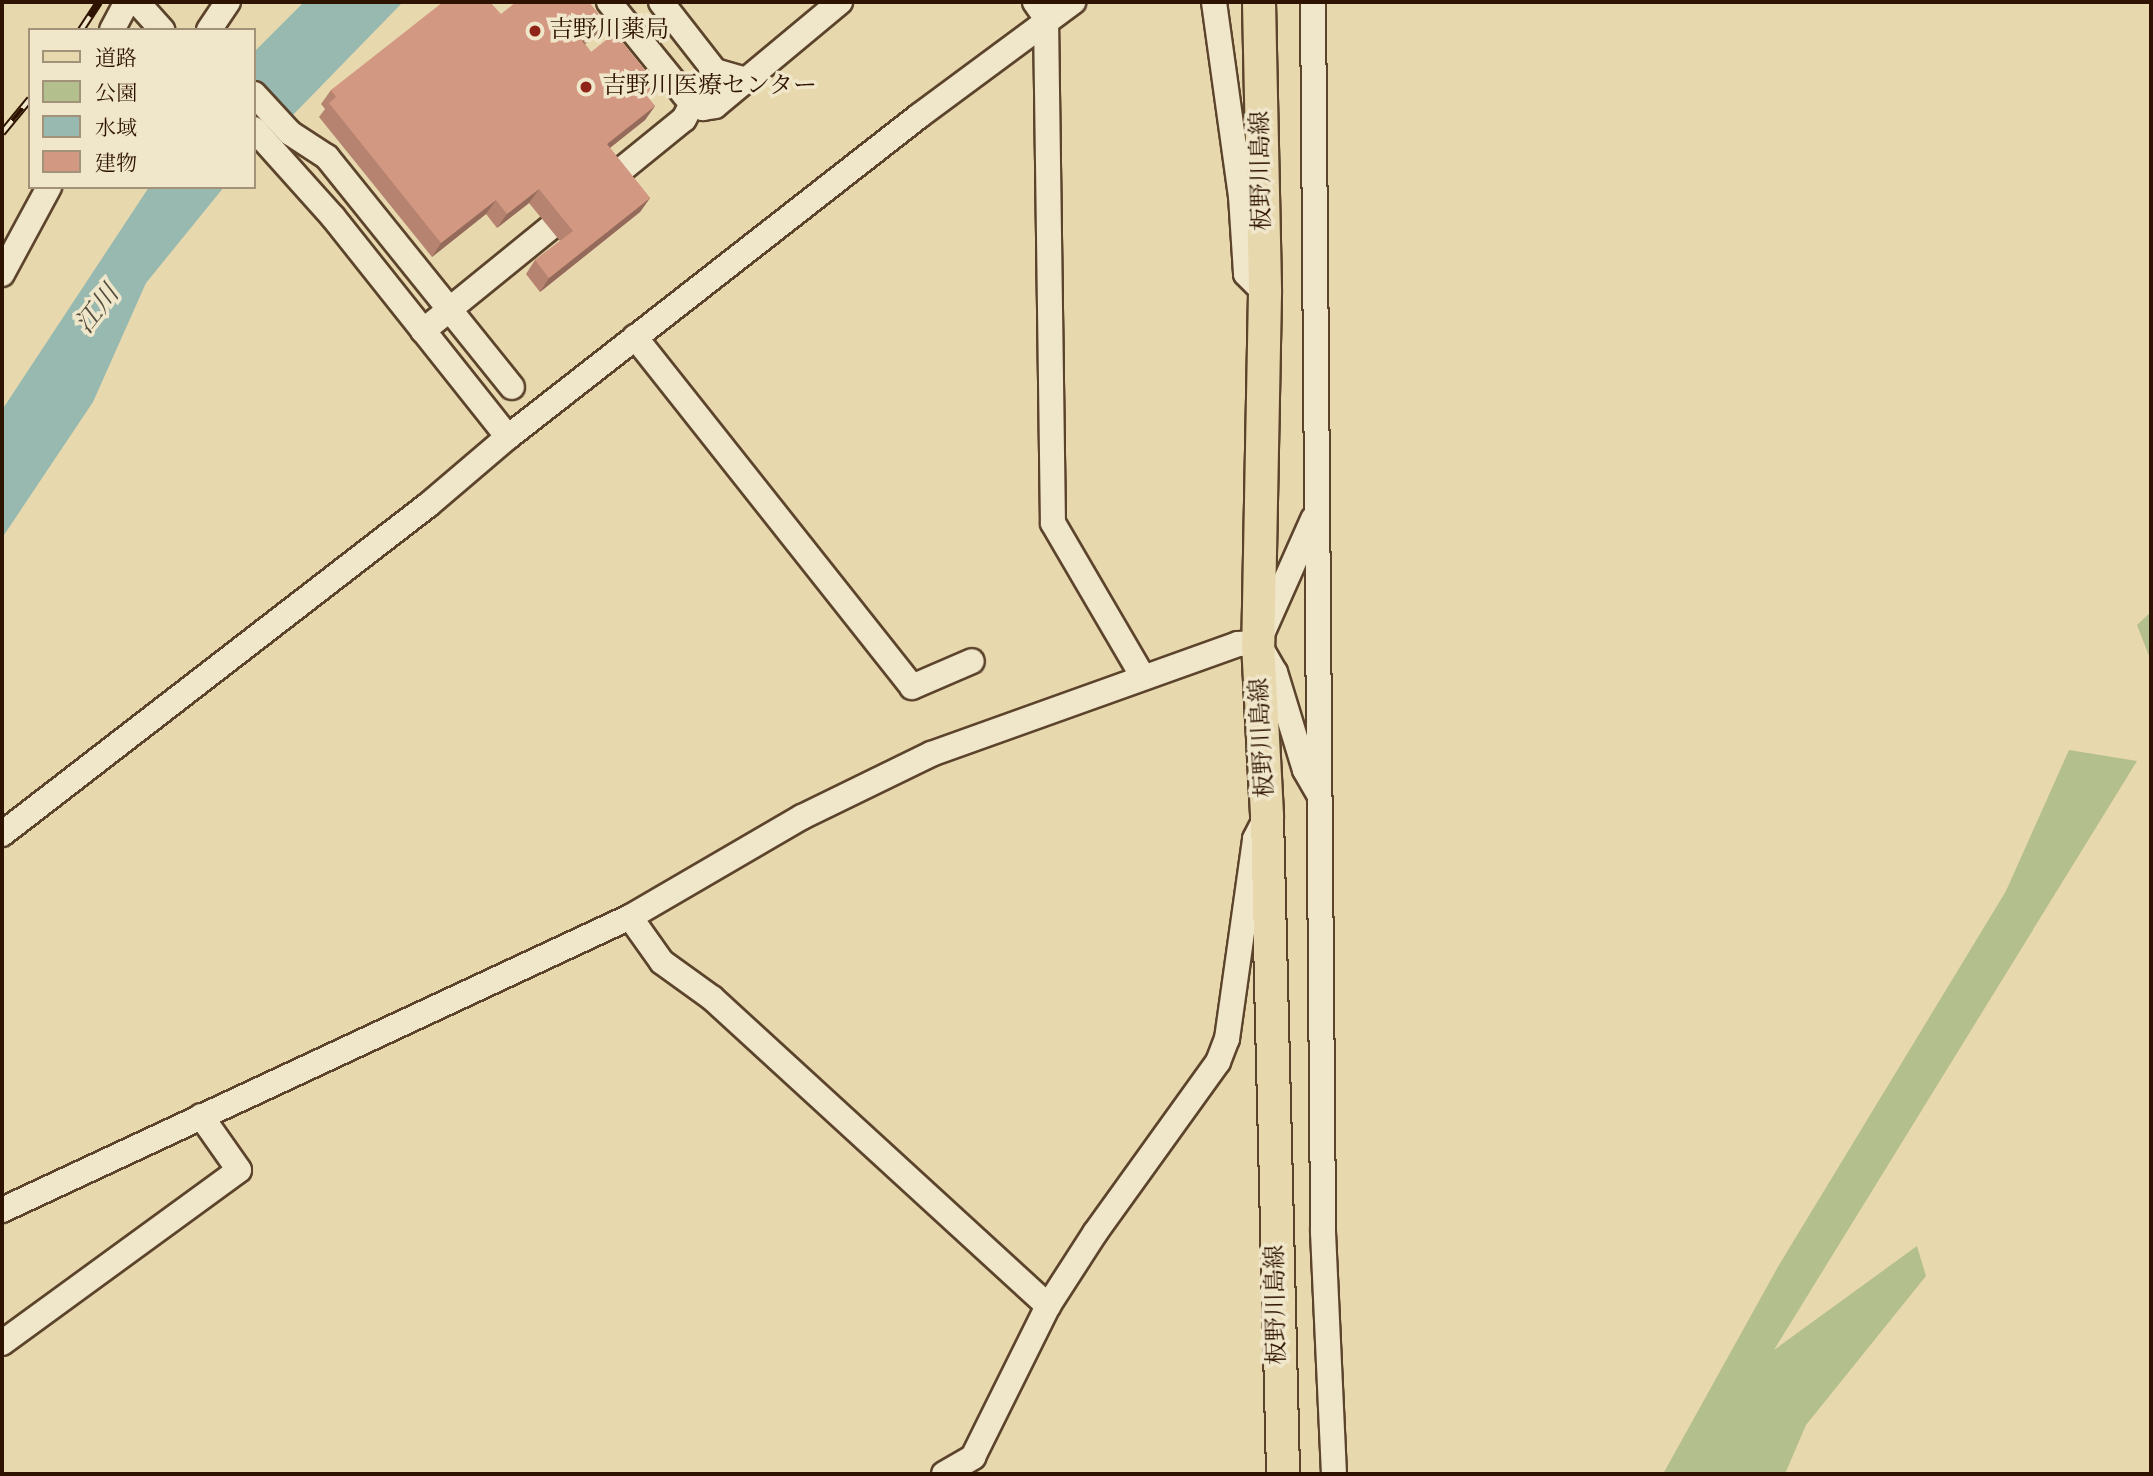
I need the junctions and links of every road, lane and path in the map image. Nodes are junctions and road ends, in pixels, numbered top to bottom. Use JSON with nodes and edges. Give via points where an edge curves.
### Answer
{"nodes":[{"id":1,"x":127,"y":2,"type":"edge"},
{"id":2,"x":137,"y":2,"type":"edge"},
{"id":3,"x":228,"y":2,"type":"edge"},
{"id":4,"x":609,"y":2,"type":"edge"},
{"id":5,"x":661,"y":2,"type":"edge"},
{"id":6,"x":817,"y":2,"type":"edge"},
{"id":7,"x":840,"y":2,"type":"edge"},
{"id":8,"x":1073,"y":2,"type":"edge"},
{"id":9,"x":1214,"y":2,"type":"edge"},
{"id":10,"x":1259,"y":2,"type":"edge"},
{"id":11,"x":1313,"y":2,"type":"edge"},
{"id":12,"x":1041,"y":10,"type":"edge"},
{"id":13,"x":113,"y":28,"type":"edge"},
{"id":14,"x":160,"y":28,"type":"edge"},
{"id":15,"x":210,"y":28,"type":"edge"},
{"id":16,"x":735,"y":78,"type":"junction"},
{"id":17,"x":256,"y":96,"type":"edge"},
{"id":18,"x":692,"y":104,"type":"junction"},
{"id":19,"x":256,"y":131,"type":"edge"},
{"id":20,"x":48,"y":189,"type":"edge"},
{"id":21,"x":2,"y":274,"type":"edge"},
{"id":22,"x":1265,"y":293,"type":"junction"},
{"id":23,"x":451,"y":309,"type":"junction"},
{"id":24,"x":423,"y":331,"type":"junction"},
{"id":25,"x":635,"y":337,"type":"junction"},
{"id":26,"x":513,"y":387,"type":"dead end"},
{"id":27,"x":508,"y":437,"type":"junction"},
{"id":28,"x":1317,"y":509,"type":"junction"},
{"id":29,"x":1258,"y":643,"type":"junction"},
{"id":30,"x":972,"y":661,"type":"dead end"},
{"id":31,"x":1143,"y":677,"type":"junction"},
{"id":32,"x":1321,"y":798,"type":"junction"},
{"id":33,"x":1267,"y":817,"type":"junction"},
{"id":34,"x":2,"y":834,"type":"edge"},
{"id":35,"x":630,"y":917,"type":"junction"},
{"id":36,"x":201,"y":1116,"type":"junction"},
{"id":37,"x":2,"y":1210,"type":"edge"},
{"id":38,"x":1048,"y":1306,"type":"junction"},
{"id":39,"x":2,"y":1343,"type":"edge"},
{"id":40,"x":944,"y":1474,"type":"edge"},
{"id":41,"x":1283,"y":1474,"type":"edge"},
{"id":42,"x":1334,"y":1474,"type":"edge"}],
"edges":[{"from":1,"to":13,"type":"street"},
{"from":2,"to":14,"type":"street"},
{"from":3,"to":15,"type":"street"},
{"from":4,"to":18,"type":"street"},
{"from":5,"to":16,"type":"street","via":[[715,71]]},
{"from":6,"to":16,"type":"street"},
{"from":7,"to":16,"type":"street"},
{"from":8,"to":12,"type":"street"},
{"from":9,"to":22,"type":"street","via":[[1241,196],[1246,274]]},
{"from":10,"to":22,"type":"main road","name":"板野川島線"},
{"from":11,"to":28,"type":"street"},
{"from":12,"to":25,"type":"street"},
{"from":12,"to":31,"type":"street","via":[[1054,523]]},
{"from":16,"to":18,"type":"street","via":[[715,106]]},
{"from":17,"to":23,"type":"street","via":[[290,133],[327,157]]},
{"from":18,"to":23,"type":"street","via":[[684,119]]},
{"from":19,"to":24,"type":"street"},
{"from":20,"to":21,"type":"street"},
{"from":22,"to":29,"type":"main road","name":"板野川島線"},
{"from":23,"to":24,"type":"street"},
{"from":23,"to":26,"type":"street"},
{"from":24,"to":27,"type":"street"},
{"from":25,"to":27,"type":"street"},
{"from":25,"to":30,"type":"street","via":[[912,687]]},
{"from":27,"to":34,"type":"street","via":[[428,505]]},
{"from":28,"to":29,"type":"street"},
{"from":28,"to":32,"type":"street"},
{"from":29,"to":31,"type":"street","via":[[1238,644]]},
{"from":29,"to":32,"type":"street","via":[[1275,672],[1305,769]]},
{"from":29,"to":33,"type":"main road","name":"板野川島線"},
{"from":31,"to":35,"type":"street","via":[[983,733],[870,782]]},
{"from":32,"to":42,"type":"street","via":[[1323,1233]]},
{"from":33,"to":38,"type":"street","via":[[1255,839],[1227,1039],[1218,1062]]},
{"from":33,"to":41,"type":"main road","name":"板野川島線"},
{"from":35,"to":36,"type":"street"},
{"from":35,"to":38,"type":"street","via":[[662,962],[712,998]]},
{"from":36,"to":37,"type":"street"},
{"from":36,"to":39,"type":"street","via":[[239,1170]]},
{"from":38,"to":40,"type":"street","via":[[973,1457]]}]}
